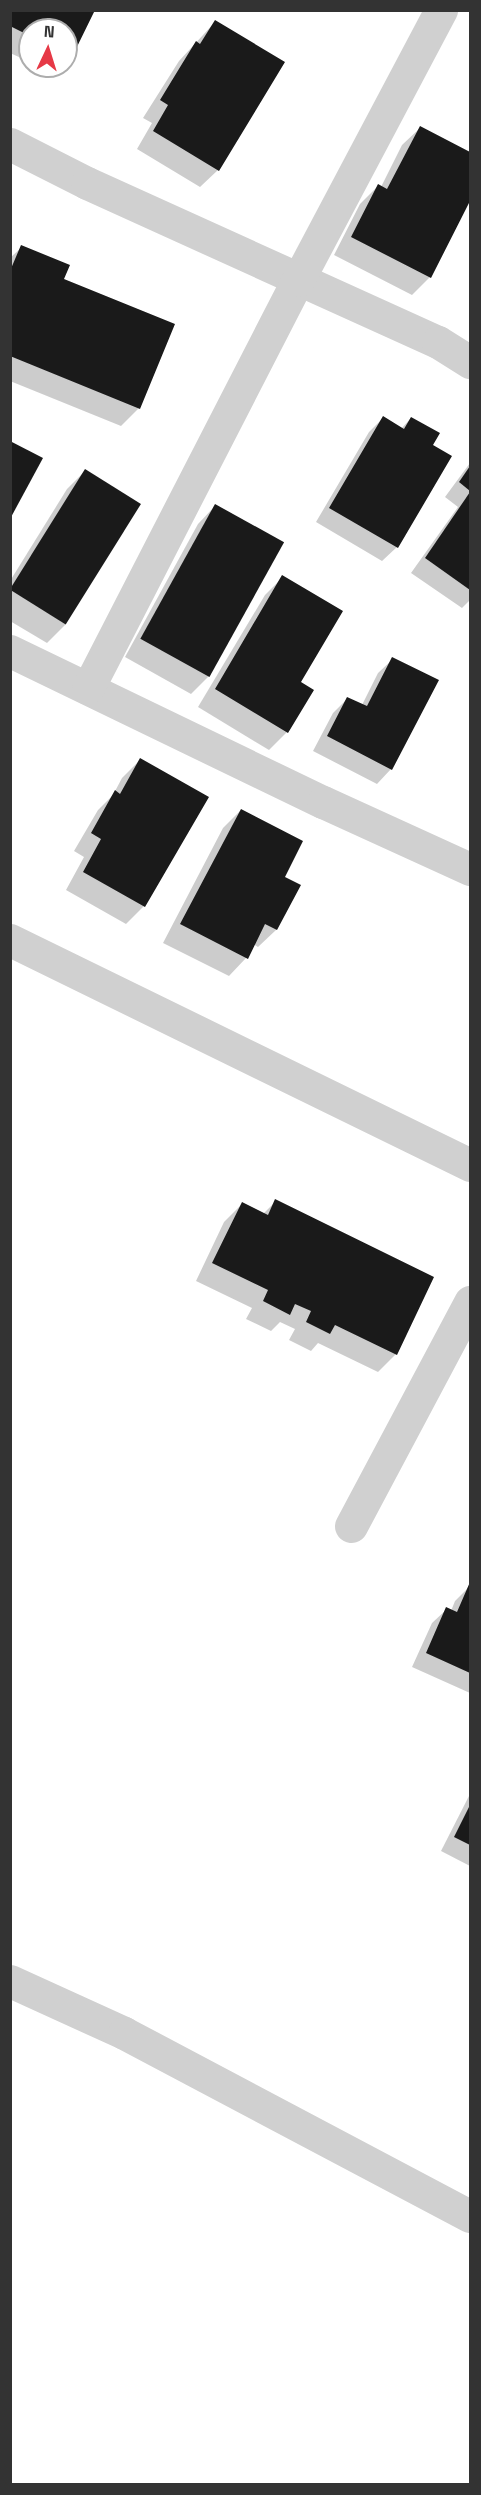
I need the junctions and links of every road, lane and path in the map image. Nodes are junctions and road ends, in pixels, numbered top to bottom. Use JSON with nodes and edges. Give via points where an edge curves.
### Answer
{"nodes":[{"id":1,"x":441,"y":10,"type":"edge"},
{"id":2,"x":10,"y":144,"type":"edge"},
{"id":3,"x":298,"y":280,"type":"junction"},
{"id":4,"x":471,"y":362,"type":"edge"},
{"id":5,"x":10,"y":651,"type":"edge"},
{"id":6,"x":88,"y":688,"type":"junction"},
{"id":7,"x":471,"y":869,"type":"edge"},
{"id":8,"x":10,"y":940,"type":"edge"},
{"id":9,"x":471,"y":1166,"type":"edge"},
{"id":10,"x":471,"y":1302,"type":"edge"},
{"id":11,"x":351,"y":1526,"type":"dead end"},
{"id":12,"x":10,"y":1982,"type":"edge"},
{"id":13,"x":471,"y":2216,"type":"edge"}],
"edges":[{"from":1,"to":3,"type":"street"},
{"from":2,"to":3,"type":"street"},
{"from":3,"to":4,"type":"street","via":[[438,342]]},
{"from":3,"to":6,"type":"street"},
{"from":5,"to":6,"type":"street"},
{"from":6,"to":7,"type":"street"},
{"from":8,"to":9,"type":"street"},
{"from":10,"to":11,"type":"street"},
{"from":12,"to":13,"type":"street","via":[[124,2033]]}]}
